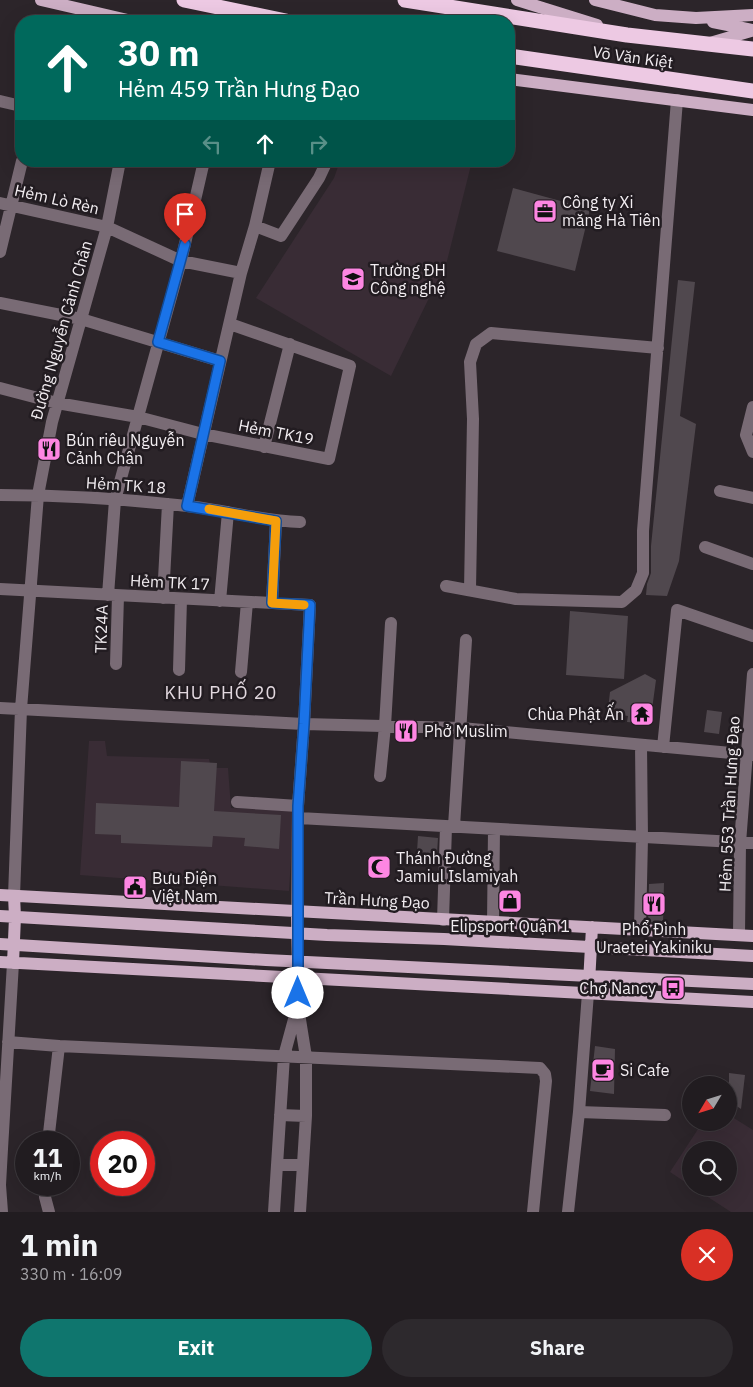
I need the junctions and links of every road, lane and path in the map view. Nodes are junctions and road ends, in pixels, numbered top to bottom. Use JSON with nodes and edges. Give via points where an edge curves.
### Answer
{"nodes":[{"id":1,"x":41,"y":0,"type":"edge"},
{"id":2,"x":184,"y":0,"type":"edge"},
{"id":3,"x":405,"y":0,"type":"edge"},
{"id":4,"x":517,"y":0,"type":"edge"},
{"id":5,"x":596,"y":0,"type":"edge"},
{"id":6,"x":106,"y":15,"type":"edge"},
{"id":7,"x":257,"y":15,"type":"edge"},
{"id":8,"x":501,"y":15,"type":"edge"},
{"id":9,"x":753,"y":15,"type":"edge"},
{"id":10,"x":515,"y":17,"type":"edge"},
{"id":11,"x":696,"y":18,"type":"junction"},
{"id":12,"x":753,"y":31,"type":"edge"},
{"id":13,"x":628,"y":35,"type":"junction"},
{"id":14,"x":708,"y":43,"type":"junction"},
{"id":15,"x":753,"y":49,"type":"edge"},
{"id":16,"x":515,"y":57,"type":"edge"},
{"id":17,"x":515,"y":79,"type":"edge"},
{"id":18,"x":753,"y":90,"type":"edge"},
{"id":19,"x":0,"y":100,"type":"edge"},
{"id":20,"x":677,"y":100,"type":"junction"},
{"id":21,"x":15,"y":104,"type":"edge"},
{"id":22,"x":753,"y":110,"type":"edge"},
{"id":23,"x":20,"y":167,"type":"edge"},
{"id":24,"x":119,"y":167,"type":"edge"},
{"id":25,"x":203,"y":167,"type":"edge"},
{"id":26,"x":269,"y":167,"type":"edge"},
{"id":27,"x":324,"y":167,"type":"edge"},
{"id":28,"x":6,"y":204,"type":"edge"},
{"id":29,"x":254,"y":226,"type":"junction"},
{"id":30,"x":107,"y":227,"type":"junction"},
{"id":31,"x":0,"y":252,"type":"edge"},
{"id":32,"x":181,"y":260,"type":"junction"},
{"id":33,"x":241,"y":273,"type":"junction"},
{"id":34,"x":0,"y":303,"type":"edge"},
{"id":35,"x":81,"y":319,"type":"junction"},
{"id":36,"x":230,"y":324,"type":"junction"},
{"id":37,"x":158,"y":342,"type":"junction"},
{"id":38,"x":290,"y":344,"type":"junction"},
{"id":39,"x":658,"y":348,"type":"junction"},
{"id":40,"x":220,"y":361,"type":"junction"},
{"id":41,"x":0,"y":388,"type":"edge"},
{"id":42,"x":57,"y":403,"type":"junction"},
{"id":43,"x":753,"y":406,"type":"edge"},
{"id":44,"x":138,"y":417,"type":"junction"},
{"id":45,"x":203,"y":434,"type":"junction"},
{"id":46,"x":264,"y":448,"type":"junction"},
{"id":47,"x":753,"y":452,"type":"edge"},
{"id":48,"x":720,"y":490,"type":"dead end"},
{"id":49,"x":0,"y":495,"type":"edge"},
{"id":50,"x":38,"y":495,"type":"junction"},
{"id":51,"x":753,"y":498,"type":"edge"},
{"id":52,"x":115,"y":500,"type":"junction"},
{"id":53,"x":168,"y":504,"type":"junction"},
{"id":54,"x":187,"y":506,"type":"junction"},
{"id":55,"x":228,"y":512,"type":"junction"},
{"id":56,"x":276,"y":521,"type":"junction"},
{"id":57,"x":300,"y":522,"type":"dead end"},
{"id":58,"x":705,"y":548,"type":"dead end"},
{"id":59,"x":753,"y":564,"type":"edge"},
{"id":60,"x":446,"y":586,"type":"dead end"},
{"id":61,"x":0,"y":589,"type":"edge"},
{"id":62,"x":470,"y":590,"type":"junction"},
{"id":63,"x":29,"y":591,"type":"junction"},
{"id":64,"x":113,"y":595,"type":"junction"},
{"id":65,"x":163,"y":598,"type":"junction"},
{"id":66,"x":180,"y":599,"type":"junction"},
{"id":67,"x":220,"y":600,"type":"junction"},
{"id":68,"x":247,"y":602,"type":"junction"},
{"id":69,"x":272,"y":603,"type":"junction"},
{"id":70,"x":390,"y":623,"type":"dead end"},
{"id":71,"x":753,"y":636,"type":"edge"},
{"id":72,"x":466,"y":640,"type":"dead end"},
{"id":73,"x":116,"y":664,"type":"dead end"},
{"id":74,"x":179,"y":670,"type":"dead end"},
{"id":75,"x":241,"y":672,"type":"dead end"},
{"id":76,"x":753,"y":674,"type":"edge"},
{"id":77,"x":0,"y":708,"type":"edge"},
{"id":78,"x":21,"y":709,"type":"junction"},
{"id":79,"x":304,"y":724,"type":"junction"},
{"id":80,"x":385,"y":726,"type":"junction"},
{"id":81,"x":461,"y":728,"type":"junction"},
{"id":82,"x":641,"y":745,"type":"junction"},
{"id":83,"x":662,"y":747,"type":"junction"},
{"id":84,"x":750,"y":755,"type":"edge"},
{"id":85,"x":380,"y":776,"type":"dead end"},
{"id":86,"x":237,"y":802,"type":"dead end"},
{"id":87,"x":299,"y":812,"type":"junction"},
{"id":88,"x":450,"y":827,"type":"junction"},
{"id":89,"x":494,"y":829,"type":"junction"},
{"id":90,"x":642,"y":838,"type":"junction"},
{"id":91,"x":740,"y":843,"type":"junction"},
{"id":92,"x":753,"y":844,"type":"edge"},
{"id":93,"x":0,"y":895,"type":"edge"},
{"id":94,"x":14,"y":896,"type":"junction"},
{"id":95,"x":129,"y":902,"type":"junction"},
{"id":96,"x":243,"y":909,"type":"junction"},
{"id":97,"x":298,"y":912,"type":"junction"},
{"id":98,"x":0,"y":916,"type":"edge"},
{"id":99,"x":15,"y":917,"type":"junction"},
{"id":100,"x":395,"y":917,"type":"junction"},
{"id":101,"x":443,"y":920,"type":"junction"},
{"id":102,"x":493,"y":922,"type":"junction"},
{"id":103,"x":129,"y":924,"type":"junction"},
{"id":104,"x":592,"y":927,"type":"junction"},
{"id":105,"x":640,"y":929,"type":"junction"},
{"id":106,"x":243,"y":930,"type":"junction"},
{"id":107,"x":298,"y":933,"type":"junction"},
{"id":108,"x":740,"y":935,"type":"junction"},
{"id":109,"x":753,"y":936,"type":"edge"},
{"id":110,"x":395,"y":937,"type":"junction"},
{"id":111,"x":492,"y":942,"type":"junction"},
{"id":112,"x":0,"y":944,"type":"edge"},
{"id":113,"x":14,"y":944,"type":"junction"},
{"id":114,"x":591,"y":948,"type":"junction"},
{"id":115,"x":640,"y":950,"type":"junction"},
{"id":116,"x":159,"y":953,"type":"junction"},
{"id":117,"x":747,"y":956,"type":"edge"},
{"id":118,"x":244,"y":958,"type":"junction"},
{"id":119,"x":298,"y":961,"type":"junction"},
{"id":120,"x":6,"y":963,"type":"edge"},
{"id":121,"x":440,"y":968,"type":"junction"},
{"id":122,"x":159,"y":971,"type":"junction"},
{"id":123,"x":589,"y":975,"type":"junction"},
{"id":124,"x":245,"y":976,"type":"junction"},
{"id":125,"x":298,"y":979,"type":"junction"},
{"id":126,"x":753,"y":984,"type":"edge"},
{"id":127,"x":441,"y":986,"type":"junction"},
{"id":128,"x":588,"y":993,"type":"junction"},
{"id":129,"x":753,"y":1002,"type":"edge"},
{"id":130,"x":298,"y":1007,"type":"junction"},
{"id":131,"x":8,"y":1042,"type":"junction"},
{"id":132,"x":59,"y":1046,"type":"junction"},
{"id":133,"x":284,"y":1056,"type":"junction"},
{"id":134,"x":306,"y":1057,"type":"junction"},
{"id":135,"x":579,"y":1112,"type":"junction"},
{"id":136,"x":280,"y":1115,"type":"junction"},
{"id":137,"x":665,"y":1115,"type":"dead end"},
{"id":138,"x":306,"y":1116,"type":"junction"},
{"id":139,"x":49,"y":1131,"type":"edge"},
{"id":140,"x":277,"y":1165,"type":"junction"},
{"id":141,"x":303,"y":1165,"type":"junction"},
{"id":142,"x":45,"y":1196,"type":"edge"},
{"id":143,"x":2,"y":1212,"type":"edge"},
{"id":144,"x":49,"y":1212,"type":"edge"},
{"id":145,"x":274,"y":1212,"type":"edge"},
{"id":146,"x":300,"y":1212,"type":"edge"},
{"id":147,"x":533,"y":1212,"type":"edge"},
{"id":148,"x":568,"y":1212,"type":"edge"}],
"edges":[{"from":1,"to":6,"type":"main road"},
{"from":2,"to":7,"type":"highway"},
{"from":3,"to":8,"type":"highway","name":"Võ Văn Kiệt"},
{"from":4,"to":13,"type":"main road","name":"Võ Văn Kiệt"},
{"from":5,"to":11,"type":"main road","via":[[655,15]]},
{"from":9,"to":11,"type":"main road"},
{"from":10,"to":13,"type":"highway","name":"Võ Văn Kiệt"},
{"from":11,"to":12,"type":"main road"},
{"from":12,"to":14,"type":"main road"},
{"from":13,"to":14,"type":"highway","name":"Võ Văn Kiệt"},
{"from":14,"to":15,"type":"highway","name":"Võ Văn Kiệt"},
{"from":16,"to":18,"type":"highway","name":"Võ Văn Kiệt"},
{"from":17,"to":20,"type":"main road"},
{"from":19,"to":21,"type":"street"},
{"from":20,"to":22,"type":"main road"},
{"from":20,"to":39,"type":"street"},
{"from":23,"to":28,"type":"street"},
{"from":24,"to":30,"type":"street","name":"Đường Nguyễn Cảnh Chân"},
{"from":25,"to":32,"type":"street","name":"TK24A"},
{"from":26,"to":29,"type":"street"},
{"from":27,"to":29,"type":"street","via":[[320,178],[281,236]]},
{"from":28,"to":30,"type":"street","name":"Hẻm Lò Rèn"},
{"from":28,"to":31,"type":"street"},
{"from":29,"to":33,"type":"street"},
{"from":30,"to":32,"type":"street","name":"Hẻm Lò Rèn"},
{"from":30,"to":35,"type":"street","name":"Đường Nguyễn Cảnh Chân"},
{"from":32,"to":33,"type":"street","name":"Hẻm Lò Rèn"},
{"from":32,"to":37,"type":"street","name":"TK24A"},
{"from":33,"to":36,"type":"street"},
{"from":34,"to":35,"type":"street"},
{"from":35,"to":37,"type":"street"},
{"from":35,"to":42,"type":"street","name":"Đường Nguyễn Cảnh Chân"},
{"from":36,"to":38,"type":"street","name":"Hẻm TK19"},
{"from":36,"to":40,"type":"street"},
{"from":37,"to":40,"type":"street"},
{"from":37,"to":44,"type":"street","name":"TK24A"},
{"from":38,"to":46,"type":"street"},
{"from":38,"to":46,"type":"street","name":"Hẻm TK19","via":[[350,366],[329,459]]},
{"from":39,"to":62,"type":"street","via":[[642,573],[636,590],[622,602],[516,599]]},
{"from":39,"to":62,"type":"street","via":[[491,333],[476,344],[470,362],[473,419]]},
{"from":40,"to":45,"type":"street"},
{"from":41,"to":42,"type":"street","name":"Hẻm TK19"},
{"from":42,"to":44,"type":"street","name":"Hẻm TK19"},
{"from":42,"to":50,"type":"street","name":"Đường Nguyễn Cảnh Chân"},
{"from":43,"to":47,"type":"street","via":[[746,435]]},
{"from":44,"to":45,"type":"street","name":"Hẻm TK19"},
{"from":44,"to":52,"type":"street","name":"TK24A"},
{"from":45,"to":46,"type":"street","name":"Hẻm TK19"},
{"from":45,"to":54,"type":"street"},
{"from":48,"to":51,"type":"street"},
{"from":49,"to":50,"type":"street","name":"Hẻm TK 18"},
{"from":50,"to":52,"type":"street","name":"Hẻm TK 18"},
{"from":50,"to":63,"type":"street","name":"Đường Nguyễn Cảnh Chân"},
{"from":52,"to":53,"type":"street","name":"Hẻm TK 18"},
{"from":52,"to":64,"type":"street","name":"TK24A"},
{"from":53,"to":54,"type":"street","name":"Hẻm TK 18"},
{"from":53,"to":65,"type":"street"},
{"from":54,"to":55,"type":"street","name":"Hẻm TK 18"},
{"from":55,"to":56,"type":"street","name":"Hẻm TK 18"},
{"from":55,"to":67,"type":"street"},
{"from":56,"to":57,"type":"street","name":"Hẻm TK 18"},
{"from":56,"to":69,"type":"street"},
{"from":58,"to":59,"type":"street"},
{"from":60,"to":62,"type":"street"},
{"from":61,"to":63,"type":"street","name":"Hẻm TK 17"},
{"from":63,"to":64,"type":"street","name":"Hẻm TK 17"},
{"from":63,"to":78,"type":"street","name":"Đường Nguyễn Cảnh Chân"},
{"from":64,"to":65,"type":"street","name":"Hẻm TK 17"},
{"from":64,"to":73,"type":"street","name":"TK24A"},
{"from":65,"to":66,"type":"street","name":"Hẻm TK 17"},
{"from":66,"to":67,"type":"street","name":"Hẻm TK 17"},
{"from":66,"to":74,"type":"street"},
{"from":67,"to":68,"type":"street","name":"Hẻm TK 17"},
{"from":68,"to":69,"type":"street","name":"Hẻm TK 17"},
{"from":68,"to":75,"type":"street"},
{"from":69,"to":79,"type":"street","name":"Hẻm TK 17","via":[[310,605]]},
{"from":70,"to":80,"type":"street"},
{"from":71,"to":83,"type":"street","via":[[677,610]]},
{"from":72,"to":81,"type":"street"},
{"from":76,"to":84,"type":"street","name":"Hẻm 553 Trần Hưng Đạo"},
{"from":77,"to":78,"type":"street"},
{"from":78,"to":79,"type":"street"},
{"from":78,"to":94,"type":"street","name":"Đường Nguyễn Cảnh Chân"},
{"from":79,"to":80,"type":"street"},
{"from":79,"to":87,"type":"street"},
{"from":80,"to":81,"type":"street"},
{"from":80,"to":85,"type":"street"},
{"from":81,"to":82,"type":"street"},
{"from":81,"to":88,"type":"street"},
{"from":82,"to":83,"type":"street"},
{"from":82,"to":90,"type":"street"},
{"from":83,"to":84,"type":"street"},
{"from":84,"to":91,"type":"street","name":"Hẻm 553 Trần Hưng Đạo"},
{"from":86,"to":87,"type":"street"},
{"from":87,"to":88,"type":"street"},
{"from":87,"to":97,"type":"street"},
{"from":88,"to":89,"type":"street"},
{"from":88,"to":101,"type":"street"},
{"from":89,"to":90,"type":"street"},
{"from":89,"to":102,"type":"street"},
{"from":90,"to":91,"type":"street"},
{"from":90,"to":105,"type":"street"},
{"from":91,"to":92,"type":"street"},
{"from":91,"to":108,"type":"street","name":"Hẻm 553 Trần Hưng Đạo"},
{"from":93,"to":94,"type":"main road","name":"Trần Hưng Đạo"},
{"from":94,"to":95,"type":"main road","name":"Trần Hưng Đạo"},
{"from":94,"to":99,"type":"main road"},
{"from":95,"to":96,"type":"main road","name":"Trần Hưng Đạo"},
{"from":95,"to":103,"type":"main road"},
{"from":96,"to":97,"type":"main road","name":"Trần Hưng Đạo"},
{"from":96,"to":106,"type":"main road"},
{"from":97,"to":100,"type":"main road","name":"Trần Hưng Đạo"},
{"from":97,"to":107,"type":"main road"},
{"from":98,"to":99,"type":"main road"},
{"from":99,"to":103,"type":"main road"},
{"from":99,"to":113,"type":"main road"},
{"from":100,"to":101,"type":"main road","name":"Trần Hưng Đạo"},
{"from":100,"to":110,"type":"main road"},
{"from":101,"to":102,"type":"main road","name":"Trần Hưng Đạo"},
{"from":102,"to":104,"type":"main road","name":"Trần Hưng Đạo"},
{"from":102,"to":111,"type":"main road"},
{"from":103,"to":106,"type":"main road"},
{"from":104,"to":105,"type":"main road","name":"Trần Hưng Đạo"},
{"from":104,"to":114,"type":"main road"},
{"from":105,"to":108,"type":"main road","name":"Trần Hưng Đạo"},
{"from":105,"to":115,"type":"main road"},
{"from":106,"to":107,"type":"main road"},
{"from":107,"to":110,"type":"main road"},
{"from":107,"to":119,"type":"main road"},
{"from":108,"to":109,"type":"main road","name":"Trần Hưng Đạo"},
{"from":108,"to":117,"type":"main road"},
{"from":110,"to":111,"type":"main road"},
{"from":111,"to":114,"type":"main road"},
{"from":112,"to":113,"type":"main road"},
{"from":113,"to":116,"type":"main road"},
{"from":113,"to":120,"type":"main road"},
{"from":114,"to":115,"type":"main road"},
{"from":114,"to":123,"type":"main road"},
{"from":115,"to":117,"type":"main road"},
{"from":116,"to":118,"type":"main road"},
{"from":116,"to":122,"type":"main road"},
{"from":118,"to":119,"type":"main road"},
{"from":118,"to":124,"type":"main road"},
{"from":119,"to":121,"type":"main road"},
{"from":119,"to":125,"type":"main road"},
{"from":120,"to":122,"type":"main road"},
{"from":120,"to":131,"type":"street"},
{"from":121,"to":123,"type":"main road"},
{"from":121,"to":127,"type":"main road"},
{"from":122,"to":124,"type":"main road"},
{"from":123,"to":126,"type":"main road"},
{"from":123,"to":128,"type":"main road"},
{"from":124,"to":125,"type":"main road"},
{"from":125,"to":127,"type":"main road"},
{"from":125,"to":130,"type":"street"},
{"from":127,"to":128,"type":"main road"},
{"from":128,"to":129,"type":"main road"},
{"from":128,"to":135,"type":"street"},
{"from":130,"to":133,"type":"street"},
{"from":130,"to":134,"type":"street"},
{"from":131,"to":132,"type":"street"},
{"from":131,"to":143,"type":"street","via":[[0,1185]]},
{"from":132,"to":133,"type":"street"},
{"from":132,"to":139,"type":"street"},
{"from":133,"to":134,"type":"street"},
{"from":133,"to":136,"type":"street"},
{"from":134,"to":138,"type":"street"},
{"from":134,"to":147,"type":"street","via":[[540,1068],[546,1081]]},
{"from":135,"to":137,"type":"street"},
{"from":135,"to":148,"type":"street"},
{"from":136,"to":138,"type":"street"},
{"from":136,"to":140,"type":"street"},
{"from":138,"to":141,"type":"street"},
{"from":140,"to":141,"type":"street"},
{"from":140,"to":145,"type":"street"},
{"from":141,"to":146,"type":"street"},
{"from":142,"to":144,"type":"street"}]}
